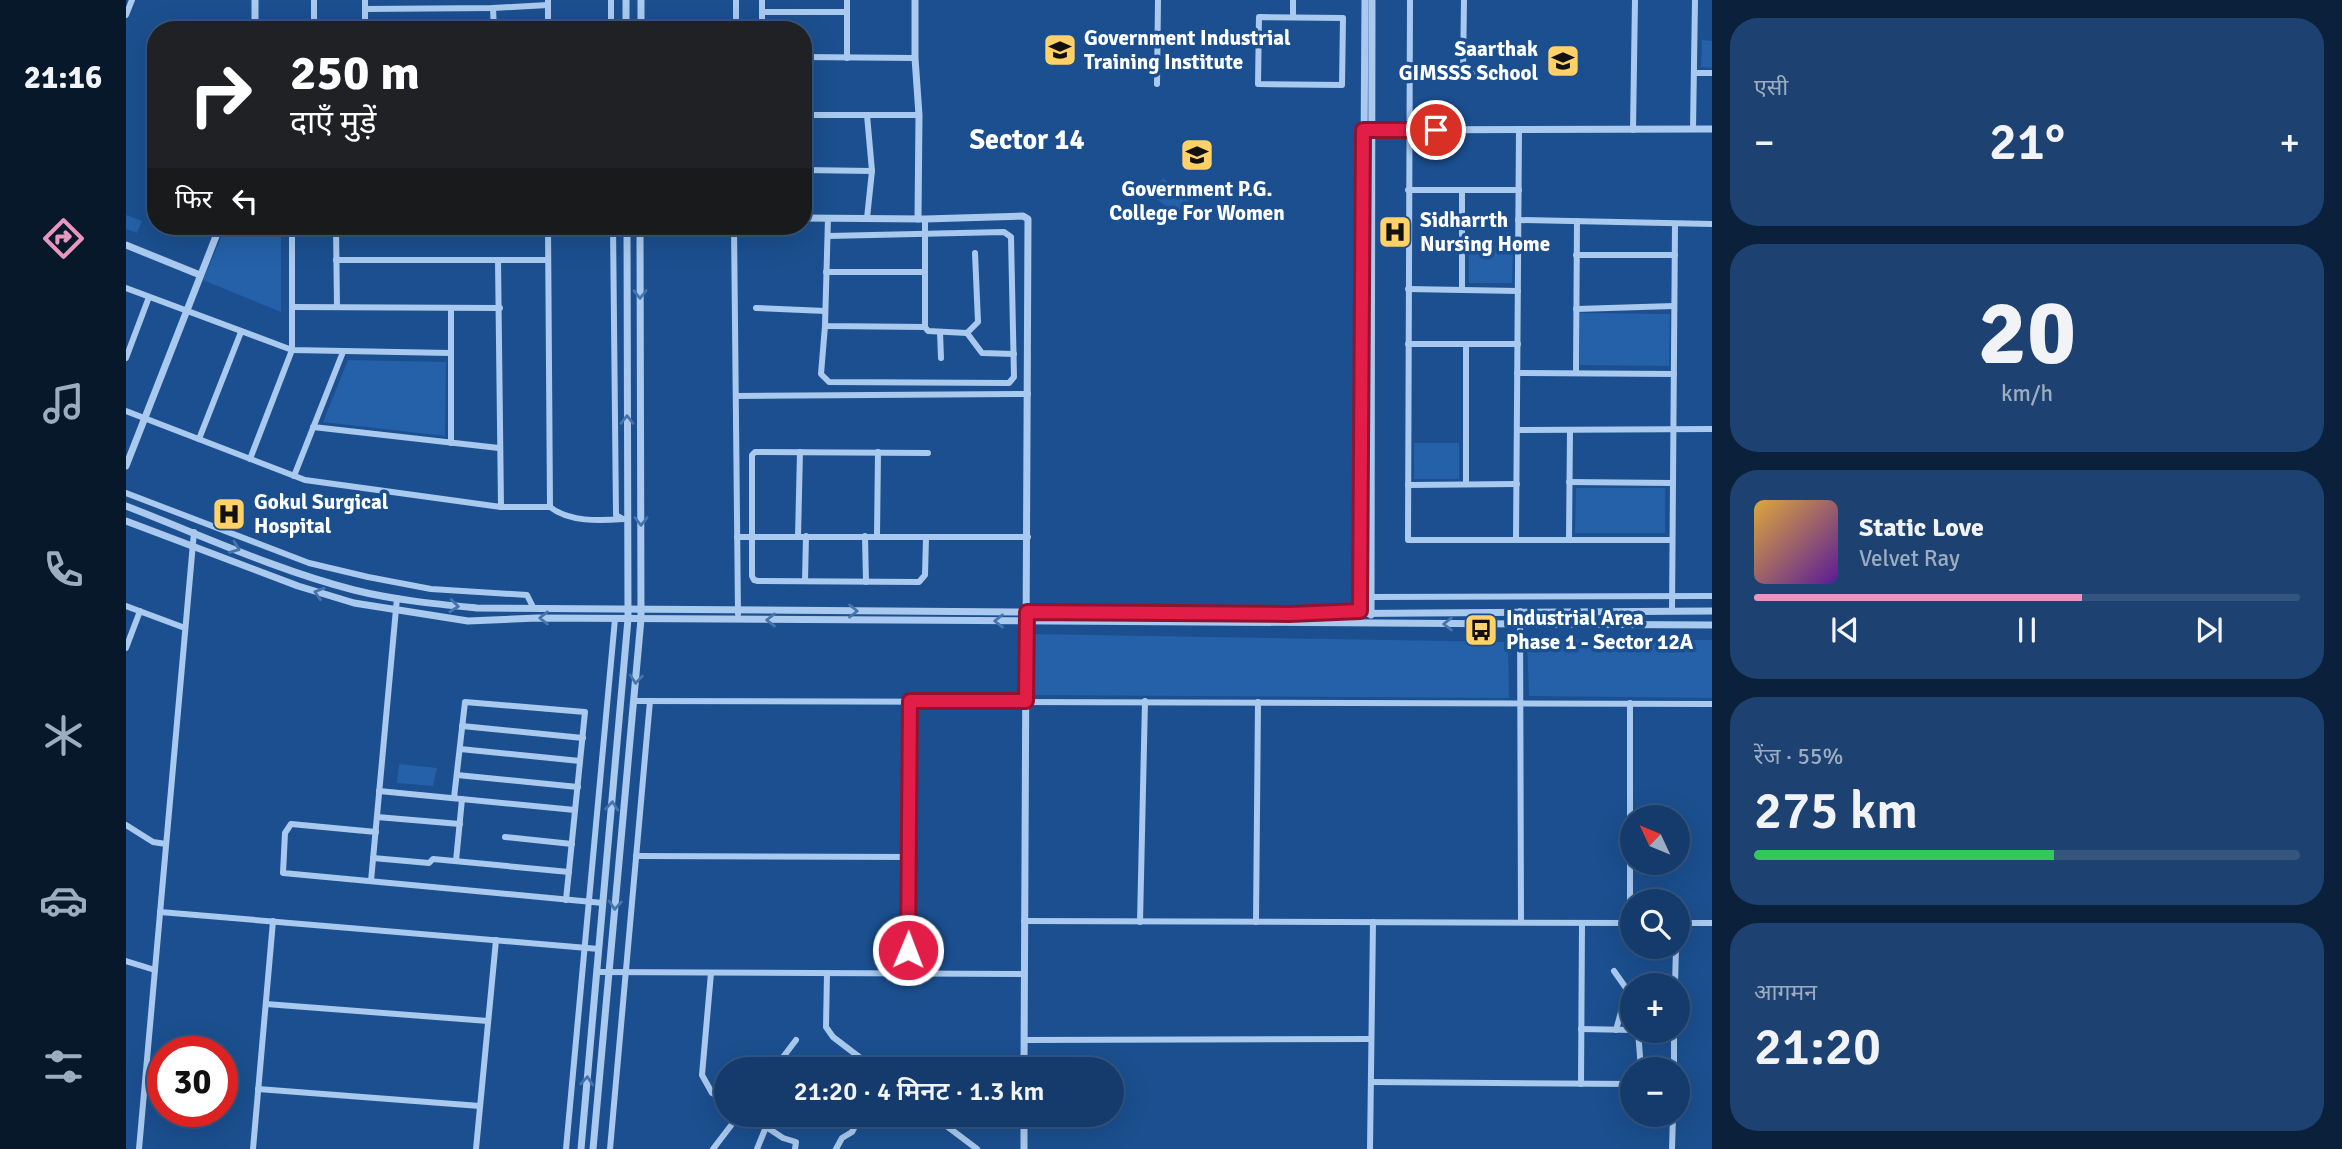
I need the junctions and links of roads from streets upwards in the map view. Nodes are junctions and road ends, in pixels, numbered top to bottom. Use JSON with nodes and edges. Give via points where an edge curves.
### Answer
{"nodes":[{"id":1,"x":132,"y":0,"type":"edge"},
{"id":2,"x":255,"y":0,"type":"edge"},
{"id":3,"x":314,"y":0,"type":"edge"},
{"id":4,"x":365,"y":0,"type":"edge"},
{"id":5,"x":611,"y":0,"type":"edge"},
{"id":6,"x":626,"y":0,"type":"edge"},
{"id":7,"x":641,"y":0,"type":"edge"},
{"id":8,"x":736,"y":0,"type":"edge"},
{"id":9,"x":762,"y":0,"type":"edge"},
{"id":10,"x":847,"y":0,"type":"edge"},
{"id":11,"x":915,"y":0,"type":"edge"},
{"id":12,"x":1158,"y":0,"type":"edge"},
{"id":13,"x":1293,"y":0,"type":"edge"},
{"id":14,"x":1365,"y":0,"type":"edge"},
{"id":15,"x":1372,"y":0,"type":"edge"},
{"id":16,"x":1410,"y":0,"type":"edge"},
{"id":17,"x":1464,"y":0,"type":"edge"},
{"id":18,"x":1635,"y":0,"type":"edge"},
{"id":19,"x":1695,"y":0,"type":"edge"},
{"id":20,"x":548,"y":3,"type":"edge"},
{"id":21,"x":493,"y":8,"type":"junction"},
{"id":22,"x":365,"y":9,"type":"junction"},
{"id":23,"x":762,"y":12,"type":"junction"},
{"id":24,"x":847,"y":12,"type":"junction"},
{"id":25,"x":126,"y":15,"type":"edge"},
{"id":26,"x":1293,"y":17,"type":"junction"},
{"id":27,"x":255,"y":21,"type":"edge"},
{"id":28,"x":314,"y":21,"type":"edge"},
{"id":29,"x":365,"y":21,"type":"edge"},
{"id":30,"x":494,"y":21,"type":"edge"},
{"id":31,"x":548,"y":21,"type":"edge"},
{"id":32,"x":611,"y":21,"type":"edge"},
{"id":33,"x":626,"y":21,"type":"edge"},
{"id":34,"x":641,"y":21,"type":"edge"},
{"id":35,"x":736,"y":21,"type":"edge"},
{"id":36,"x":762,"y":21,"type":"edge"},
{"id":37,"x":812,"y":57,"type":"edge"},
{"id":38,"x":848,"y":58,"type":"junction"},
{"id":39,"x":915,"y":58,"type":"junction"},
{"id":40,"x":1409,"y":73,"type":"junction"},
{"id":41,"x":1694,"y":73,"type":"junction"},
{"id":42,"x":1712,"y":73,"type":"edge"},
{"id":43,"x":1463,"y":74,"type":"junction"},
{"id":44,"x":1488,"y":74,"type":"dead end"},
{"id":45,"x":1157,"y":84,"type":"dead end"},
{"id":46,"x":812,"y":115,"type":"edge"},
{"id":47,"x":866,"y":115,"type":"junction"},
{"id":48,"x":919,"y":115,"type":"junction"},
{"id":49,"x":1693,"y":129,"type":"junction"},
{"id":50,"x":1712,"y":129,"type":"edge"},
{"id":51,"x":1368,"y":130,"type":"junction"},
{"id":52,"x":1519,"y":130,"type":"junction"},
{"id":53,"x":1633,"y":130,"type":"junction"},
{"id":54,"x":1408,"y":131,"type":"junction"},
{"id":55,"x":812,"y":170,"type":"edge"},
{"id":56,"x":872,"y":171,"type":"junction"},
{"id":57,"x":1408,"y":190,"type":"junction"},
{"id":58,"x":1462,"y":190,"type":"junction"},
{"id":59,"x":1519,"y":190,"type":"junction"},
{"id":60,"x":812,"y":218,"type":"edge"},
{"id":61,"x":828,"y":218,"type":"junction"},
{"id":62,"x":867,"y":218,"type":"junction"},
{"id":63,"x":921,"y":219,"type":"junction"},
{"id":64,"x":1518,"y":220,"type":"junction"},
{"id":65,"x":1577,"y":221,"type":"junction"},
{"id":66,"x":1675,"y":224,"type":"junction"},
{"id":67,"x":1712,"y":224,"type":"edge"},
{"id":68,"x":216,"y":235,"type":"edge"},
{"id":69,"x":292,"y":235,"type":"edge"},
{"id":70,"x":336,"y":235,"type":"edge"},
{"id":71,"x":548,"y":235,"type":"edge"},
{"id":72,"x":613,"y":235,"type":"edge"},
{"id":73,"x":627,"y":235,"type":"edge"},
{"id":74,"x":640,"y":235,"type":"edge"},
{"id":75,"x":734,"y":235,"type":"edge"},
{"id":76,"x":925,"y":235,"type":"junction"},
{"id":77,"x":828,"y":236,"type":"junction"},
{"id":78,"x":126,"y":245,"type":"edge"},
{"id":79,"x":975,"y":253,"type":"dead end"},
{"id":80,"x":1576,"y":255,"type":"junction"},
{"id":81,"x":1675,"y":255,"type":"junction"},
{"id":82,"x":336,"y":260,"type":"junction"},
{"id":83,"x":498,"y":260,"type":"junction"},
{"id":84,"x":548,"y":260,"type":"junction"},
{"id":85,"x":827,"y":272,"type":"junction"},
{"id":86,"x":925,"y":272,"type":"junction"},
{"id":87,"x":200,"y":275,"type":"junction"},
{"id":88,"x":126,"y":288,"type":"edge"},
{"id":89,"x":1408,"y":289,"type":"junction"},
{"id":90,"x":1462,"y":290,"type":"junction"},
{"id":91,"x":1518,"y":291,"type":"junction"},
{"id":92,"x":149,"y":297,"type":"junction"},
{"id":93,"x":1674,"y":306,"type":"junction"},
{"id":94,"x":292,"y":307,"type":"junction"},
{"id":95,"x":337,"y":307,"type":"junction"},
{"id":96,"x":451,"y":308,"type":"junction"},
{"id":97,"x":500,"y":308,"type":"junction"},
{"id":98,"x":756,"y":308,"type":"dead end"},
{"id":99,"x":1576,"y":309,"type":"junction"},
{"id":100,"x":186,"y":311,"type":"junction"},
{"id":101,"x":825,"y":311,"type":"junction"},
{"id":102,"x":825,"y":326,"type":"junction"},
{"id":103,"x":925,"y":327,"type":"junction"},
{"id":104,"x":241,"y":332,"type":"junction"},
{"id":105,"x":940,"y":332,"type":"junction"},
{"id":106,"x":967,"y":334,"type":"junction"},
{"id":107,"x":129,"y":341,"type":"edge"},
{"id":108,"x":1408,"y":344,"type":"junction"},
{"id":109,"x":1466,"y":344,"type":"junction"},
{"id":110,"x":1518,"y":344,"type":"junction"},
{"id":111,"x":292,"y":350,"type":"junction"},
{"id":112,"x":343,"y":352,"type":"junction"},
{"id":113,"x":450,"y":353,"type":"junction"},
{"id":114,"x":1014,"y":354,"type":"junction"},
{"id":115,"x":126,"y":358,"type":"edge"},
{"id":116,"x":940,"y":358,"type":"dead end"},
{"id":117,"x":1517,"y":373,"type":"junction"},
{"id":118,"x":1576,"y":373,"type":"junction"},
{"id":119,"x":1674,"y":374,"type":"junction"},
{"id":120,"x":1028,"y":394,"type":"junction"},
{"id":121,"x":736,"y":396,"type":"junction"},
{"id":122,"x":126,"y":411,"type":"edge"},
{"id":123,"x":145,"y":418,"type":"junction"},
{"id":124,"x":313,"y":427,"type":"junction"},
{"id":125,"x":1712,"y":429,"type":"edge"},
{"id":126,"x":1518,"y":430,"type":"junction"},
{"id":127,"x":1570,"y":430,"type":"junction"},
{"id":128,"x":1674,"y":430,"type":"junction"},
{"id":129,"x":199,"y":439,"type":"junction"},
{"id":130,"x":452,"y":443,"type":"junction"},
{"id":131,"x":499,"y":448,"type":"junction"},
{"id":132,"x":800,"y":452,"type":"junction"},
{"id":133,"x":878,"y":452,"type":"junction"},
{"id":134,"x":928,"y":453,"type":"dead end"},
{"id":135,"x":250,"y":459,"type":"junction"},
{"id":136,"x":126,"y":466,"type":"edge"},
{"id":137,"x":293,"y":476,"type":"junction"},
{"id":138,"x":1569,"y":482,"type":"junction"},
{"id":139,"x":1673,"y":483,"type":"junction"},
{"id":140,"x":1466,"y":484,"type":"junction"},
{"id":141,"x":1517,"y":484,"type":"junction"},
{"id":142,"x":1408,"y":485,"type":"junction"},
{"id":143,"x":126,"y":493,"type":"edge"},
{"id":144,"x":126,"y":506,"type":"edge"},
{"id":145,"x":550,"y":507,"type":"junction"},
{"id":146,"x":501,"y":508,"type":"junction"},
{"id":147,"x":126,"y":520,"type":"edge"},
{"id":148,"x":625,"y":520,"type":"junction"},
{"id":149,"x":194,"y":532,"type":"junction"},
{"id":150,"x":865,"y":536,"type":"junction"},
{"id":151,"x":877,"y":536,"type":"junction"},
{"id":152,"x":737,"y":537,"type":"junction"},
{"id":153,"x":752,"y":537,"type":"junction"},
{"id":154,"x":802,"y":537,"type":"junction"},
{"id":155,"x":1028,"y":537,"type":"junction"},
{"id":156,"x":926,"y":538,"type":"junction"},
{"id":157,"x":1516,"y":540,"type":"junction"},
{"id":158,"x":1569,"y":540,"type":"junction"},
{"id":159,"x":1672,"y":540,"type":"junction"},
{"id":160,"x":192,"y":546,"type":"junction"},
{"id":161,"x":805,"y":581,"type":"junction"},
{"id":162,"x":866,"y":582,"type":"junction"},
{"id":163,"x":1672,"y":596,"type":"junction"},
{"id":164,"x":1712,"y":596,"type":"edge"},
{"id":165,"x":1371,"y":597,"type":"junction"},
{"id":166,"x":397,"y":598,"type":"junction"},
{"id":167,"x":126,"y":606,"type":"edge"},
{"id":168,"x":533,"y":607,"type":"junction"},
{"id":169,"x":396,"y":609,"type":"junction"},
{"id":170,"x":737,"y":610,"type":"junction"},
{"id":171,"x":140,"y":611,"type":"junction"},
{"id":172,"x":1360,"y":611,"type":"junction"},
{"id":173,"x":1371,"y":611,"type":"junction"},
{"id":174,"x":1520,"y":611,"type":"junction"},
{"id":175,"x":1672,"y":611,"type":"junction"},
{"id":176,"x":1712,"y":611,"type":"edge"},
{"id":177,"x":1027,"y":612,"type":"junction"},
{"id":178,"x":628,"y":615,"type":"junction"},
{"id":179,"x":641,"y":615,"type":"junction"},
{"id":180,"x":615,"y":619,"type":"junction"},
{"id":181,"x":737,"y":620,"type":"junction"},
{"id":182,"x":1027,"y":621,"type":"junction"},
{"id":183,"x":1361,"y":623,"type":"junction"},
{"id":184,"x":1371,"y":623,"type":"junction"},
{"id":185,"x":1520,"y":624,"type":"junction"},
{"id":186,"x":1712,"y":625,"type":"edge"},
{"id":187,"x":185,"y":628,"type":"junction"},
{"id":188,"x":126,"y":648,"type":"edge"},
{"id":189,"x":634,"y":701,"type":"junction"},
{"id":190,"x":650,"y":701,"type":"junction"},
{"id":191,"x":910,"y":701,"type":"junction"},
{"id":192,"x":1026,"y":701,"type":"junction"},
{"id":193,"x":1145,"y":701,"type":"junction"},
{"id":194,"x":1258,"y":702,"type":"junction"},
{"id":195,"x":1520,"y":702,"type":"junction"},
{"id":196,"x":1630,"y":703,"type":"junction"},
{"id":197,"x":1712,"y":704,"type":"edge"},
{"id":198,"x":462,"y":726,"type":"junction"},
{"id":199,"x":583,"y":738,"type":"junction"},
{"id":200,"x":460,"y":750,"type":"junction"},
{"id":201,"x":580,"y":761,"type":"junction"},
{"id":202,"x":457,"y":775,"type":"junction"},
{"id":203,"x":578,"y":787,"type":"junction"},
{"id":204,"x":379,"y":791,"type":"junction"},
{"id":205,"x":458,"y":799,"type":"junction"},
{"id":206,"x":575,"y":810,"type":"junction"},
{"id":207,"x":377,"y":817,"type":"junction"},
{"id":208,"x":460,"y":824,"type":"junction"},
{"id":209,"x":126,"y":825,"type":"edge"},
{"id":210,"x":376,"y":832,"type":"junction"},
{"id":211,"x":505,"y":837,"type":"dead end"},
{"id":212,"x":166,"y":844,"type":"junction"},
{"id":213,"x":572,"y":844,"type":"junction"},
{"id":214,"x":636,"y":856,"type":"junction"},
{"id":215,"x":909,"y":857,"type":"junction"},
{"id":216,"x":373,"y":858,"type":"junction"},
{"id":217,"x":456,"y":861,"type":"junction"},
{"id":218,"x":569,"y":872,"type":"junction"},
{"id":219,"x":371,"y":881,"type":"junction"},
{"id":220,"x":1631,"y":889,"type":"edge"},
{"id":221,"x":566,"y":900,"type":"junction"},
{"id":222,"x":588,"y":902,"type":"junction"},
{"id":223,"x":603,"y":903,"type":"junction"},
{"id":224,"x":160,"y":912,"type":"junction"},
{"id":225,"x":273,"y":922,"type":"junction"},
{"id":226,"x":1024,"y":922,"type":"junction"},
{"id":227,"x":1140,"y":922,"type":"junction"},
{"id":228,"x":1256,"y":922,"type":"junction"},
{"id":229,"x":1373,"y":922,"type":"junction"},
{"id":230,"x":1521,"y":922,"type":"junction"},
{"id":231,"x":1582,"y":923,"type":"junction"},
{"id":232,"x":1620,"y":923,"type":"edge"},
{"id":233,"x":1690,"y":923,"type":"edge"},
{"id":234,"x":1712,"y":923,"type":"edge"},
{"id":235,"x":496,"y":940,"type":"junction"},
{"id":236,"x":583,"y":948,"type":"junction"},
{"id":237,"x":599,"y":949,"type":"junction"},
{"id":238,"x":126,"y":961,"type":"edge"},
{"id":239,"x":155,"y":970,"type":"junction"},
{"id":240,"x":1614,"y":971,"type":"dead end"},
{"id":241,"x":597,"y":972,"type":"junction"},
{"id":242,"x":608,"y":972,"type":"junction"},
{"id":243,"x":626,"y":972,"type":"junction"},
{"id":244,"x":711,"y":972,"type":"junction"},
{"id":245,"x":827,"y":973,"type":"junction"},
{"id":246,"x":908,"y":974,"type":"junction"},
{"id":247,"x":1024,"y":974,"type":"junction"},
{"id":248,"x":1620,"y":980,"type":"edge"},
{"id":249,"x":266,"y":1004,"type":"junction"},
{"id":250,"x":1620,"y":1016,"type":"edge"},
{"id":251,"x":488,"y":1021,"type":"junction"},
{"id":252,"x":1581,"y":1029,"type":"junction"},
{"id":253,"x":1616,"y":1030,"type":"junction"},
{"id":254,"x":1620,"y":1030,"type":"edge"},
{"id":255,"x":1371,"y":1039,"type":"junction"},
{"id":256,"x":796,"y":1040,"type":"dead end"},
{"id":257,"x":1024,"y":1040,"type":"junction"},
{"id":258,"x":783,"y":1057,"type":"edge"},
{"id":259,"x":860,"y":1057,"type":"edge"},
{"id":260,"x":1024,"y":1057,"type":"edge"},
{"id":261,"x":1371,"y":1082,"type":"junction"},
{"id":262,"x":1581,"y":1084,"type":"junction"},
{"id":263,"x":1620,"y":1084,"type":"edge"},
{"id":264,"x":258,"y":1089,"type":"junction"},
{"id":265,"x":714,"y":1094,"type":"edge"},
{"id":266,"x":480,"y":1106,"type":"junction"},
{"id":267,"x":730,"y":1127,"type":"edge"},
{"id":268,"x":766,"y":1127,"type":"joint"},
{"id":269,"x":855,"y":1127,"type":"edge"},
{"id":270,"x":948,"y":1127,"type":"edge"},
{"id":271,"x":1024,"y":1127,"type":"edge"},
{"id":272,"x":1673,"y":1127,"type":"edge"},
{"id":273,"x":139,"y":1149,"type":"edge"},
{"id":274,"x":253,"y":1149,"type":"edge"},
{"id":275,"x":476,"y":1149,"type":"edge"},
{"id":276,"x":566,"y":1149,"type":"edge"},
{"id":277,"x":581,"y":1149,"type":"edge"},
{"id":278,"x":593,"y":1149,"type":"edge"},
{"id":279,"x":610,"y":1149,"type":"edge"},
{"id":280,"x":713,"y":1149,"type":"edge"},
{"id":281,"x":757,"y":1149,"type":"edge"},
{"id":282,"x":795,"y":1149,"type":"edge"},
{"id":283,"x":836,"y":1149,"type":"edge"},
{"id":284,"x":977,"y":1149,"type":"edge"},
{"id":285,"x":1024,"y":1149,"type":"edge"},
{"id":286,"x":1370,"y":1149,"type":"edge"},
{"id":287,"x":1672,"y":1149,"type":"edge"}],
"edges":[{"from":1,"to":25,"type":"street"},
{"from":2,"to":27,"type":"street"},
{"from":3,"to":28,"type":"street"},
{"from":4,"to":22,"type":"street"},
{"from":5,"to":32,"type":"street"},
{"from":6,"to":33,"type":"street"},
{"from":7,"to":34,"type":"street"},
{"from":8,"to":35,"type":"street"},
{"from":9,"to":23,"type":"street"},
{"from":10,"to":24,"type":"street"},
{"from":11,"to":39,"type":"street"},
{"from":12,"to":45,"type":"street"},
{"from":13,"to":26,"type":"street"},
{"from":14,"to":51,"type":"street"},
{"from":15,"to":51,"type":"street"},
{"from":16,"to":40,"type":"street"},
{"from":17,"to":43,"type":"street"},
{"from":18,"to":53,"type":"street"},
{"from":19,"to":41,"type":"street"},
{"from":20,"to":21,"type":"street"},
{"from":20,"to":31,"type":"street"},
{"from":21,"to":22,"type":"street"},
{"from":21,"to":30,"type":"street"},
{"from":22,"to":29,"type":"street"},
{"from":23,"to":24,"type":"street"},
{"from":23,"to":36,"type":"street"},
{"from":24,"to":38,"type":"street"},
{"from":26,"to":26,"type":"street","via":[[1343,18],[1342,85],[1258,83],[1259,17]]},
{"from":37,"to":38,"type":"street"},
{"from":38,"to":39,"type":"street"},
{"from":39,"to":48,"type":"street"},
{"from":40,"to":43,"type":"street"},
{"from":40,"to":54,"type":"street"},
{"from":41,"to":42,"type":"street"},
{"from":41,"to":49,"type":"street"},
{"from":43,"to":44,"type":"street"},
{"from":46,"to":47,"type":"street"},
{"from":47,"to":48,"type":"street"},
{"from":47,"to":56,"type":"street"},
{"from":48,"to":63,"type":"street"},
{"from":49,"to":50,"type":"street"},
{"from":49,"to":53,"type":"street"},
{"from":51,"to":54,"type":"street"},
{"from":51,"to":165,"type":"street"},
{"from":51,"to":172,"type":"street"},
{"from":52,"to":53,"type":"street"},
{"from":52,"to":54,"type":"street"},
{"from":52,"to":59,"type":"street"},
{"from":54,"to":57,"type":"street"},
{"from":55,"to":56,"type":"street"},
{"from":56,"to":62,"type":"street"},
{"from":57,"to":58,"type":"street"},
{"from":57,"to":89,"type":"street"},
{"from":58,"to":59,"type":"street"},
{"from":58,"to":90,"type":"street"},
{"from":59,"to":64,"type":"street"},
{"from":60,"to":61,"type":"street"},
{"from":61,"to":62,"type":"street"},
{"from":61,"to":77,"type":"street"},
{"from":62,"to":63,"type":"street"},
{"from":63,"to":76,"type":"street"},
{"from":63,"to":120,"type":"street","via":[[1028,219]]},
{"from":64,"to":65,"type":"street"},
{"from":64,"to":91,"type":"street"},
{"from":65,"to":66,"type":"street"},
{"from":65,"to":80,"type":"street"},
{"from":66,"to":67,"type":"street"},
{"from":66,"to":81,"type":"street"},
{"from":68,"to":87,"type":"street"},
{"from":69,"to":94,"type":"street"},
{"from":70,"to":82,"type":"street"},
{"from":71,"to":84,"type":"street"},
{"from":72,"to":148,"type":"street","via":[[616,515]]},
{"from":148,"to":73,"type":"street","one_way":true},
{"from":74,"to":179,"type":"street","one_way":true},
{"from":75,"to":121,"type":"street"},
{"from":76,"to":77,"type":"street"},
{"from":76,"to":86,"type":"street"},
{"from":76,"to":114,"type":"street","via":[[1004,232],[1011,237]]},
{"from":77,"to":85,"type":"street"},
{"from":78,"to":87,"type":"street"},
{"from":79,"to":106,"type":"street","via":[[978,322]]},
{"from":80,"to":81,"type":"street"},
{"from":80,"to":99,"type":"street"},
{"from":81,"to":93,"type":"street"},
{"from":82,"to":83,"type":"street"},
{"from":82,"to":95,"type":"street"},
{"from":83,"to":84,"type":"street"},
{"from":83,"to":97,"type":"street"},
{"from":84,"to":145,"type":"street"},
{"from":85,"to":86,"type":"street"},
{"from":85,"to":101,"type":"street"},
{"from":86,"to":103,"type":"street"},
{"from":87,"to":100,"type":"street"},
{"from":88,"to":92,"type":"street"},
{"from":89,"to":90,"type":"street"},
{"from":89,"to":108,"type":"street"},
{"from":90,"to":91,"type":"street"},
{"from":91,"to":110,"type":"street"},
{"from":92,"to":100,"type":"street"},
{"from":92,"to":107,"type":"street"},
{"from":93,"to":99,"type":"street"},
{"from":93,"to":119,"type":"street"},
{"from":94,"to":95,"type":"street"},
{"from":94,"to":111,"type":"street"},
{"from":95,"to":96,"type":"street"},
{"from":96,"to":97,"type":"street"},
{"from":96,"to":113,"type":"street"},
{"from":97,"to":131,"type":"street"},
{"from":98,"to":101,"type":"street"},
{"from":99,"to":118,"type":"street"},
{"from":100,"to":104,"type":"street"},
{"from":100,"to":123,"type":"street"},
{"from":101,"to":102,"type":"street"},
{"from":102,"to":103,"type":"street"},
{"from":102,"to":114,"type":"street","via":[[821,374],[829,382],[1009,383],[1014,377]]},
{"from":103,"to":105,"type":"street"},
{"from":104,"to":111,"type":"street"},
{"from":104,"to":129,"type":"street"},
{"from":105,"to":106,"type":"street"},
{"from":105,"to":116,"type":"street"},
{"from":106,"to":114,"type":"street","via":[[982,353]]},
{"from":107,"to":115,"type":"street"},
{"from":108,"to":109,"type":"street"},
{"from":108,"to":142,"type":"street"},
{"from":109,"to":110,"type":"street"},
{"from":109,"to":140,"type":"street"},
{"from":110,"to":117,"type":"street"},
{"from":111,"to":112,"type":"street"},
{"from":111,"to":135,"type":"street"},
{"from":112,"to":113,"type":"street"},
{"from":112,"to":124,"type":"street"},
{"from":113,"to":130,"type":"street"},
{"from":117,"to":118,"type":"street"},
{"from":117,"to":126,"type":"street"},
{"from":118,"to":119,"type":"street"},
{"from":119,"to":128,"type":"street"},
{"from":120,"to":121,"type":"street"},
{"from":120,"to":155,"type":"street"},
{"from":121,"to":152,"type":"street"},
{"from":122,"to":123,"type":"street"},
{"from":123,"to":129,"type":"street"},
{"from":123,"to":136,"type":"street"},
{"from":124,"to":130,"type":"street"},
{"from":124,"to":137,"type":"street"},
{"from":125,"to":128,"type":"street"},
{"from":126,"to":127,"type":"street"},
{"from":126,"to":141,"type":"street"},
{"from":127,"to":128,"type":"street"},
{"from":127,"to":138,"type":"street"},
{"from":128,"to":139,"type":"street"},
{"from":129,"to":135,"type":"street"},
{"from":130,"to":131,"type":"street"},
{"from":131,"to":146,"type":"street"},
{"from":132,"to":133,"type":"street"},
{"from":132,"to":153,"type":"street","via":[[755,452],[752,456]]},
{"from":132,"to":154,"type":"street"},
{"from":133,"to":134,"type":"street"},
{"from":133,"to":151,"type":"street"},
{"from":135,"to":137,"type":"street"},
{"from":137,"to":146,"type":"street"},
{"from":138,"to":139,"type":"street"},
{"from":138,"to":158,"type":"street"},
{"from":139,"to":159,"type":"street"},
{"from":140,"to":141,"type":"street"},
{"from":140,"to":142,"type":"street"},
{"from":141,"to":157,"type":"street"},
{"from":142,"to":157,"type":"street","via":[[1408,540]]},
{"from":143,"to":168,"type":"street","via":[[309,563],[431,589],[527,595]]},
{"from":144,"to":149,"type":"street"},
{"from":145,"to":146,"type":"street"},
{"from":145,"to":148,"type":"street","via":[[561,516]]},
{"from":147,"to":160,"type":"street"},
{"from":148,"to":178,"type":"street"},
{"from":149,"to":160,"type":"street"},
{"from":149,"to":166,"type":"street","one_way":true,"via":[[305,575]]},
{"from":150,"to":151,"type":"street"},
{"from":150,"to":154,"type":"street"},
{"from":150,"to":162,"type":"street"},
{"from":151,"to":156,"type":"street"},
{"from":152,"to":153,"type":"street"},
{"from":152,"to":170,"type":"street"},
{"from":153,"to":154,"type":"street"},
{"from":153,"to":161,"type":"street","via":[[754,580]]},
{"from":154,"to":161,"type":"street"},
{"from":155,"to":156,"type":"street"},
{"from":155,"to":177,"type":"street"},
{"from":156,"to":162,"type":"street","via":[[926,575],[922,580]]},
{"from":157,"to":158,"type":"street"},
{"from":158,"to":159,"type":"street"},
{"from":159,"to":163,"type":"street"},
{"from":169,"to":160,"type":"street","one_way":true,"via":[[354,603],[298,586]]},
{"from":160,"to":187,"type":"street"},
{"from":161,"to":162,"type":"street"},
{"from":163,"to":164,"type":"street"},
{"from":163,"to":165,"type":"street"},
{"from":163,"to":175,"type":"street"},
{"from":165,"to":173,"type":"street"},
{"from":166,"to":168,"type":"street","one_way":true,"via":[[477,608]]},
{"from":166,"to":169,"type":"street"},
{"from":167,"to":171,"type":"street"},
{"from":168,"to":178,"type":"street"},
{"from":180,"to":169,"type":"street","one_way":true,"via":[[468,621]]},
{"from":169,"to":204,"type":"street"},
{"from":170,"to":177,"type":"street","one_way":true},
{"from":170,"to":179,"type":"street"},
{"from":170,"to":181,"type":"street"},
{"from":171,"to":187,"type":"street"},
{"from":171,"to":188,"type":"street"},
{"from":172,"to":173,"type":"street"},
{"from":172,"to":177,"type":"street"},
{"from":172,"to":183,"type":"street"},
{"from":173,"to":174,"type":"street"},
{"from":173,"to":184,"type":"street"},
{"from":174,"to":175,"type":"street"},
{"from":174,"to":185,"type":"street"},
{"from":175,"to":176,"type":"street"},
{"from":177,"to":182,"type":"street"},
{"from":178,"to":179,"type":"street"},
{"from":178,"to":180,"type":"street"},
{"from":223,"to":178,"type":"street","one_way":true},
{"from":179,"to":181,"type":"street"},
{"from":179,"to":189,"type":"street","one_way":true},
{"from":180,"to":222,"type":"street"},
{"from":182,"to":181,"type":"street","one_way":true},
{"from":182,"to":183,"type":"street"},
{"from":182,"to":192,"type":"street"},
{"from":183,"to":184,"type":"street"},
{"from":185,"to":184,"type":"street","one_way":true},
{"from":185,"to":186,"type":"street"},
{"from":185,"to":195,"type":"street"},
{"from":187,"to":212,"type":"street"},
{"from":189,"to":190,"type":"street"},
{"from":189,"to":242,"type":"street","one_way":true},
{"from":190,"to":191,"type":"street"},
{"from":190,"to":214,"type":"street"},
{"from":191,"to":192,"type":"street"},
{"from":191,"to":215,"type":"street"},
{"from":192,"to":193,"type":"street"},
{"from":192,"to":226,"type":"street"},
{"from":193,"to":194,"type":"street"},
{"from":193,"to":227,"type":"street"},
{"from":194,"to":195,"type":"street"},
{"from":194,"to":228,"type":"street"},
{"from":195,"to":196,"type":"street"},
{"from":195,"to":230,"type":"street"},
{"from":196,"to":197,"type":"street"},
{"from":196,"to":220,"type":"street"},
{"from":198,"to":199,"type":"street"},
{"from":198,"to":199,"type":"street","via":[[465,702],[585,712]]},
{"from":198,"to":200,"type":"street"},
{"from":199,"to":201,"type":"street"},
{"from":200,"to":201,"type":"street"},
{"from":200,"to":202,"type":"street"},
{"from":201,"to":203,"type":"street"},
{"from":202,"to":203,"type":"street"},
{"from":202,"to":205,"type":"street"},
{"from":203,"to":206,"type":"street"},
{"from":204,"to":205,"type":"street"},
{"from":204,"to":207,"type":"street"},
{"from":205,"to":206,"type":"street"},
{"from":205,"to":208,"type":"street"},
{"from":206,"to":213,"type":"street"},
{"from":207,"to":208,"type":"street"},
{"from":207,"to":210,"type":"street"},
{"from":208,"to":217,"type":"street"},
{"from":209,"to":212,"type":"street","via":[[153,842]]},
{"from":210,"to":216,"type":"street"},
{"from":210,"to":219,"type":"street","via":[[291,824],[285,833],[283,873]]},
{"from":211,"to":213,"type":"street"},
{"from":212,"to":224,"type":"street"},
{"from":213,"to":218,"type":"street"},
{"from":214,"to":215,"type":"street"},
{"from":214,"to":243,"type":"street"},
{"from":215,"to":246,"type":"street"},
{"from":216,"to":217,"type":"street"},
{"from":216,"to":219,"type":"street"},
{"from":217,"to":218,"type":"street"},
{"from":218,"to":221,"type":"street"},
{"from":219,"to":221,"type":"street"},
{"from":221,"to":222,"type":"street"},
{"from":222,"to":223,"type":"street"},
{"from":222,"to":236,"type":"street"},
{"from":223,"to":237,"type":"street"},
{"from":224,"to":225,"type":"street"},
{"from":224,"to":239,"type":"street"},
{"from":225,"to":235,"type":"street"},
{"from":225,"to":249,"type":"street"},
{"from":226,"to":227,"type":"street"},
{"from":226,"to":247,"type":"street"},
{"from":227,"to":228,"type":"street"},
{"from":228,"to":229,"type":"street"},
{"from":229,"to":230,"type":"street"},
{"from":229,"to":255,"type":"street"},
{"from":230,"to":231,"type":"street"},
{"from":231,"to":232,"type":"street"},
{"from":231,"to":252,"type":"street"},
{"from":233,"to":234,"type":"street"},
{"from":235,"to":236,"type":"street"},
{"from":235,"to":251,"type":"street"},
{"from":236,"to":237,"type":"street"},
{"from":236,"to":276,"type":"street"},
{"from":237,"to":241,"type":"street"},
{"from":238,"to":239,"type":"street"},
{"from":239,"to":273,"type":"street"},
{"from":240,"to":248,"type":"street"},
{"from":241,"to":242,"type":"street"},
{"from":277,"to":241,"type":"street","one_way":true},
{"from":242,"to":243,"type":"street"},
{"from":242,"to":278,"type":"street"},
{"from":243,"to":244,"type":"street"},
{"from":243,"to":279,"type":"street"},
{"from":244,"to":245,"type":"street"},
{"from":244,"to":265,"type":"street","via":[[702,1075]]},
{"from":245,"to":246,"type":"street"},
{"from":245,"to":259,"type":"street","via":[[826,1027]]},
{"from":246,"to":247,"type":"street"},
{"from":247,"to":257,"type":"street"},
{"from":249,"to":251,"type":"street"},
{"from":249,"to":264,"type":"street"},
{"from":250,"to":253,"type":"street"},
{"from":251,"to":266,"type":"street"},
{"from":252,"to":253,"type":"street"},
{"from":252,"to":262,"type":"street"},
{"from":253,"to":254,"type":"street"},
{"from":255,"to":257,"type":"street"},
{"from":255,"to":261,"type":"street"},
{"from":256,"to":258,"type":"street"},
{"from":257,"to":260,"type":"street"},
{"from":261,"to":262,"type":"street"},
{"from":261,"to":286,"type":"street"},
{"from":262,"to":263,"type":"street"},
{"from":264,"to":266,"type":"street"},
{"from":264,"to":274,"type":"street"},
{"from":266,"to":275,"type":"street"},
{"from":267,"to":280,"type":"street"},
{"from":268,"to":281,"type":"street"},
{"from":268,"to":282,"type":"street","via":[[796,1142]]},
{"from":269,"to":283,"type":"street"},
{"from":270,"to":284,"type":"street"},
{"from":271,"to":285,"type":"street"},
{"from":272,"to":287,"type":"street"}]}
